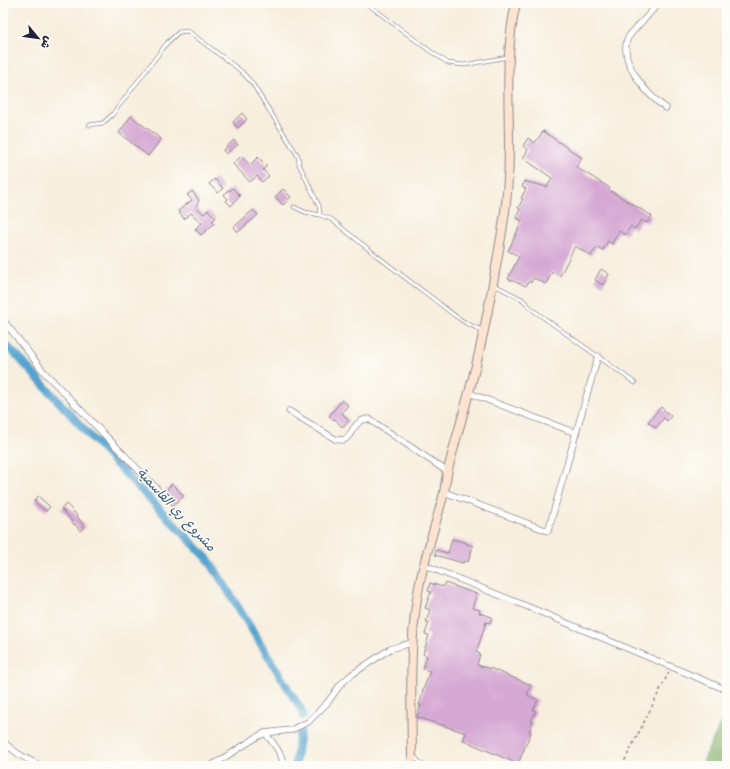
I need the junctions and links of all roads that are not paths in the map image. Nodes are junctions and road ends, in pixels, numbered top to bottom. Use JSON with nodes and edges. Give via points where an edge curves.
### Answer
{"nodes":[{"id":1,"x":366,"y":3,"type":"edge"},
{"id":2,"x":516,"y":3,"type":"edge"},
{"id":3,"x":659,"y":3,"type":"edge"},
{"id":4,"x":509,"y":57,"type":"junction"},
{"id":5,"x":666,"y":108,"type":"dead end"},
{"id":6,"x":89,"y":125,"type":"dead end"},
{"id":7,"x":294,"y":207,"type":"dead end"},
{"id":8,"x":320,"y":215,"type":"junction"},
{"id":9,"x":493,"y":285,"type":"junction"},
{"id":10,"x":3,"y":320,"type":"edge"},
{"id":11,"x":484,"y":330,"type":"junction"},
{"id":12,"x":598,"y":356,"type":"junction"},
{"id":13,"x":635,"y":383,"type":"dead end"},
{"id":14,"x":469,"y":393,"type":"junction"},
{"id":15,"x":289,"y":411,"type":"dead end"},
{"id":16,"x":576,"y":433,"type":"junction"},
{"id":17,"x":448,"y":472,"type":"junction"},
{"id":18,"x":157,"y":489,"type":"dead end"},
{"id":19,"x":444,"y":492,"type":"junction"},
{"id":20,"x":424,"y":565,"type":"junction"},
{"id":21,"x":412,"y":643,"type":"junction"},
{"id":22,"x":727,"y":690,"type":"edge"},
{"id":23,"x":265,"y":733,"type":"junction"},
{"id":24,"x":3,"y":741,"type":"edge"},
{"id":25,"x":412,"y":754,"type":"junction"},
{"id":26,"x":41,"y":766,"type":"edge"},
{"id":27,"x":211,"y":766,"type":"edge"},
{"id":28,"x":284,"y":766,"type":"edge"},
{"id":29,"x":412,"y":766,"type":"edge"},
{"id":30,"x":423,"y":766,"type":"edge"}],
"edges":[{"from":1,"to":4,"type":"lane","via":[[448,63],[464,65]]},
{"from":2,"to":4,"type":"main road"},
{"from":3,"to":5,"type":"street","via":[[627,39],[626,52],[630,67],[638,80],[659,104]]},
{"from":4,"to":9,"type":"main road","via":[[507,197]]},
{"from":6,"to":8,"type":"lane","via":[[103,123],[112,115],[167,43],[179,32],[188,31],[241,71],[252,83],[298,156],[299,164],[319,206]]},
{"from":7,"to":8,"type":"lane"},
{"from":8,"to":11,"type":"lane","via":[[331,220],[459,318],[475,328]]},
{"from":9,"to":11,"type":"main road"},
{"from":9,"to":12,"type":"lane","via":[[522,299],[533,310]]},
{"from":10,"to":18,"type":"street","via":[[44,372]]},
{"from":11,"to":14,"type":"main road"},
{"from":12,"to":13,"type":"lane"},
{"from":12,"to":16,"type":"street"},
{"from":14,"to":16,"type":"street"},
{"from":14,"to":17,"type":"main road"},
{"from":15,"to":17,"type":"street","via":[[335,439],[342,440],[346,439],[361,420],[370,419]]},
{"from":16,"to":19,"type":"street","via":[[548,531]]},
{"from":17,"to":19,"type":"main road"},
{"from":19,"to":20,"type":"main road"},
{"from":20,"to":21,"type":"main road","via":[[416,602]]},
{"from":20,"to":22,"type":"street"},
{"from":21,"to":23,"type":"street","via":[[390,649],[351,675],[308,722],[291,730]]},
{"from":21,"to":25,"type":"main road"},
{"from":23,"to":27,"type":"street"},
{"from":23,"to":28,"type":"street","via":[[276,746]]},
{"from":24,"to":26,"type":"street","via":[[18,754]]},
{"from":25,"to":29,"type":"main road"},
{"from":25,"to":30,"type":"lane"}]}
